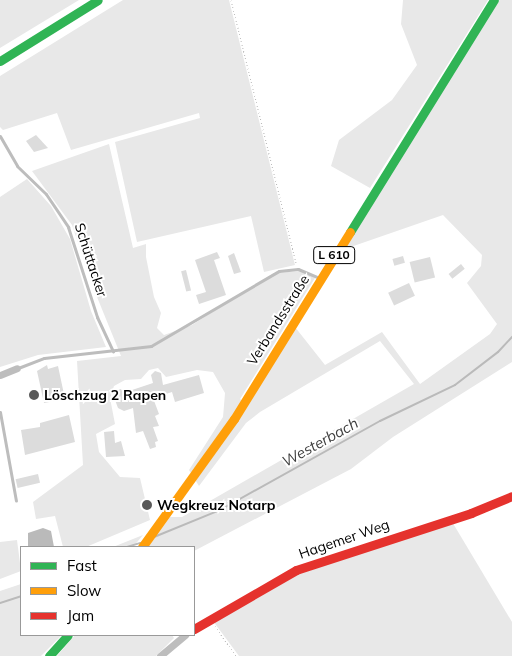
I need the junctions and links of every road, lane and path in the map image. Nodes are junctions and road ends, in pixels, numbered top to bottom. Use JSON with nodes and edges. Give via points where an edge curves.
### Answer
{"nodes":[{"id":1,"x":98,"y":0,"type":"edge"},
{"id":2,"x":231,"y":0,"type":"edge"},
{"id":3,"x":494,"y":0,"type":"edge"},
{"id":4,"x":0,"y":61,"type":"edge"},
{"id":5,"x":0,"y":136,"type":"edge"},
{"id":6,"x":298,"y":268,"type":"junction"},
{"id":7,"x":320,"y":278,"type":"junction"},
{"id":8,"x":113,"y":352,"type":"junction"},
{"id":9,"x":17,"y":368,"type":"joint"},
{"id":10,"x":0,"y":375,"type":"edge"},
{"id":11,"x":0,"y":412,"type":"edge"},
{"id":12,"x":512,"y":496,"type":"edge"},
{"id":13,"x":16,"y":501,"type":"dead end"},
{"id":14,"x":146,"y":542,"type":"edge"},
{"id":15,"x":210,"y":620,"type":"junction"},
{"id":16,"x":195,"y":628,"type":"edge"},
{"id":17,"x":67,"y":636,"type":"edge"},
{"id":18,"x":176,"y":637,"type":"edge"},
{"id":19,"x":49,"y":656,"type":"edge"},
{"id":20,"x":160,"y":656,"type":"edge"},
{"id":21,"x":236,"y":656,"type":"edge"}],
"edges":[{"from":1,"to":4,"type":"main road"},
{"from":2,"to":6,"type":"path"},
{"from":3,"to":7,"type":"main road","name":"Verbandsstraße","number":"L 610"},
{"from":5,"to":8,"type":"lane","name":"Schüttacker","via":[[17,166],[46,194],[68,227],[94,309]]},
{"from":6,"to":7,"type":"lane"},
{"from":6,"to":8,"type":"lane","via":[[274,273],[151,346]]},
{"from":7,"to":14,"type":"main road","name":"Verbandsstraße","number":"L 610","via":[[234,419]]},
{"from":8,"to":9,"type":"lane","via":[[44,358]]},
{"from":9,"to":10,"type":"street"},
{"from":11,"to":13,"type":"lane"},
{"from":12,"to":15,"type":"main road","name":"Hagemer Weg","via":[[296,570]]},
{"from":15,"to":16,"type":"main road","name":"Hagemer Weg"},
{"from":15,"to":21,"type":"path"},
{"from":17,"to":19,"type":"main road"},
{"from":18,"to":20,"type":"street"}]}
